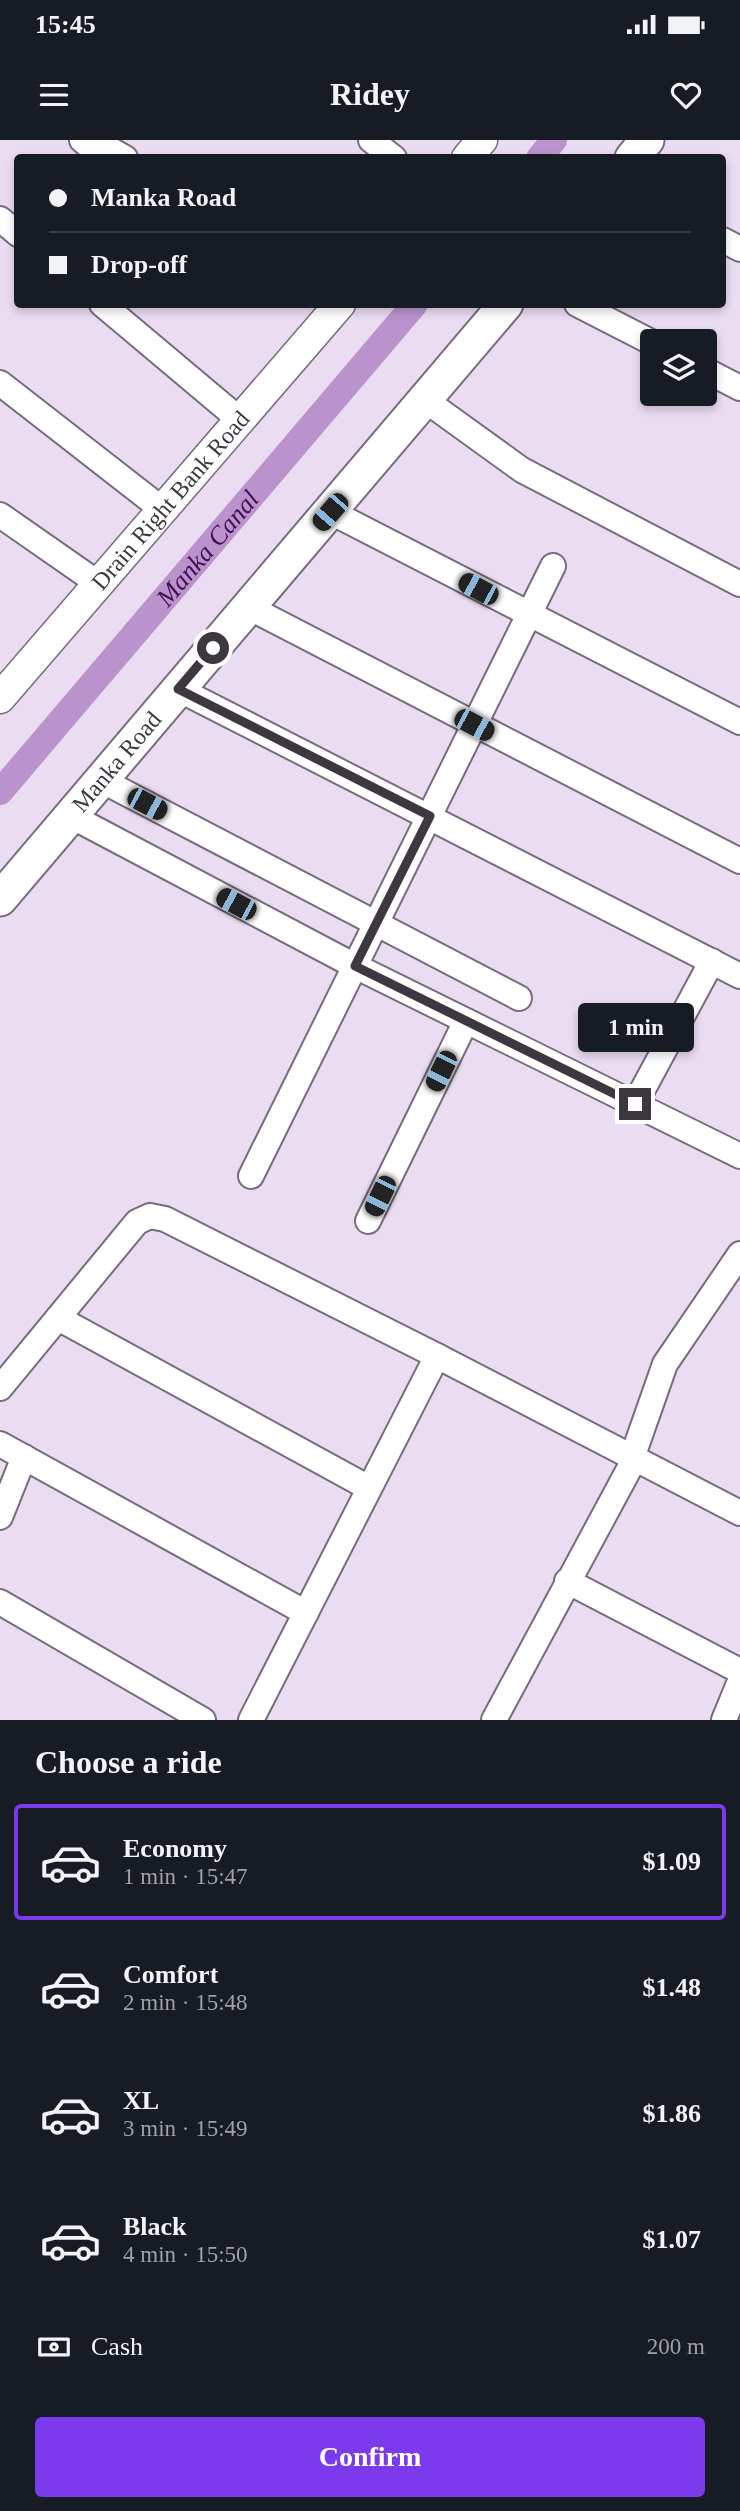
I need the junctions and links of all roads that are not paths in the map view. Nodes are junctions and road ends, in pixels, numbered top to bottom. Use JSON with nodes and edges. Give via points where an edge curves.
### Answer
{"nodes":[{"id":1,"x":82,"y":140,"type":"edge"},
{"id":2,"x":371,"y":140,"type":"edge"},
{"id":3,"x":482,"y":140,"type":"edge"},
{"id":4,"x":647,"y":140,"type":"edge"},
{"id":5,"x":118,"y":154,"type":"edge"},
{"id":6,"x":389,"y":154,"type":"edge"},
{"id":7,"x":470,"y":154,"type":"edge"},
{"id":8,"x":635,"y":154,"type":"edge"},
{"id":9,"x":0,"y":219,"type":"edge"},
{"id":10,"x":14,"y":231,"type":"edge"},
{"id":11,"x":107,"y":308,"type":"edge"},
{"id":12,"x":333,"y":308,"type":"edge"},
{"id":13,"x":503,"y":308,"type":"edge"},
{"id":14,"x":585,"y":308,"type":"edge"},
{"id":15,"x":640,"y":336,"type":"edge"},
{"id":16,"x":717,"y":376,"type":"edge"},
{"id":17,"x":0,"y":383,"type":"edge"},
{"id":18,"x":740,"y":388,"type":"edge"},
{"id":19,"x":425,"y":400,"type":"junction"},
{"id":20,"x":240,"y":420,"type":"junction"},
{"id":21,"x":163,"y":510,"type":"junction"},
{"id":22,"x":330,"y":512,"type":"junction"},
{"id":23,"x":0,"y":515,"type":"edge"},
{"id":24,"x":553,"y":566,"type":"dead end"},
{"id":25,"x":99,"y":584,"type":"junction"},
{"id":26,"x":740,"y":584,"type":"edge"},
{"id":27,"x":248,"y":607,"type":"junction"},
{"id":28,"x":528,"y":615,"type":"junction"},
{"id":29,"x":3,"y":689,"type":"edge"},
{"id":30,"x":178,"y":689,"type":"junction"},
{"id":31,"x":740,"y":722,"type":"edge"},
{"id":32,"x":474,"y":725,"type":"junction"},
{"id":33,"x":101,"y":780,"type":"junction"},
{"id":34,"x":71,"y":816,"type":"junction"},
{"id":35,"x":430,"y":816,"type":"junction"},
{"id":36,"x":740,"y":862,"type":"edge"},
{"id":37,"x":0,"y":899,"type":"edge"},
{"id":38,"x":376,"y":923,"type":"junction"},
{"id":39,"x":712,"y":961,"type":"junction"},
{"id":40,"x":355,"y":966,"type":"junction"},
{"id":41,"x":740,"y":976,"type":"edge"},
{"id":42,"x":519,"y":998,"type":"dead end"},
{"id":43,"x":466,"y":1021,"type":"junction"},
{"id":44,"x":635,"y":1104,"type":"junction"},
{"id":45,"x":740,"y":1156,"type":"edge"},
{"id":46,"x":251,"y":1176,"type":"dead end"},
{"id":47,"x":368,"y":1221,"type":"dead end"},
{"id":48,"x":740,"y":1254,"type":"edge"},
{"id":49,"x":58,"y":1318,"type":"junction"},
{"id":50,"x":437,"y":1356,"type":"junction"},
{"id":51,"x":0,"y":1388,"type":"edge"},
{"id":52,"x":0,"y":1444,"type":"edge"},
{"id":53,"x":24,"y":1457,"type":"junction"},
{"id":54,"x":633,"y":1459,"type":"junction"},
{"id":55,"x":369,"y":1488,"type":"junction"},
{"id":56,"x":740,"y":1513,"type":"edge"},
{"id":57,"x":0,"y":1517,"type":"edge"},
{"id":58,"x":567,"y":1581,"type":"junction"},
{"id":59,"x":0,"y":1602,"type":"edge"},
{"id":60,"x":306,"y":1613,"type":"junction"},
{"id":61,"x":740,"y":1671,"type":"edge"},
{"id":62,"x":740,"y":1681,"type":"edge"},
{"id":63,"x":203,"y":1720,"type":"edge"},
{"id":64,"x":251,"y":1720,"type":"edge"},
{"id":65,"x":494,"y":1720,"type":"edge"},
{"id":66,"x":724,"y":1720,"type":"edge"}],
"edges":[{"from":1,"to":5,"type":"street","via":[[95,151]]},
{"from":2,"to":6,"type":"street"},
{"from":3,"to":7,"type":"street"},
{"from":4,"to":8,"type":"main road"},
{"from":9,"to":10,"type":"street"},
{"from":11,"to":20,"type":"street"},
{"from":12,"to":20,"type":"street","name":"Drain Right Bank Road"},
{"from":13,"to":19,"type":"main road","name":"Manka Road"},
{"from":14,"to":15,"type":"street"},
{"from":16,"to":18,"type":"street"},
{"from":17,"to":21,"type":"street"},
{"from":19,"to":22,"type":"main road","name":"Manka Road"},
{"from":19,"to":26,"type":"street","via":[[522,470]]},
{"from":20,"to":21,"type":"street","name":"Drain Right Bank Road"},
{"from":21,"to":25,"type":"street","name":"Drain Right Bank Road"},
{"from":22,"to":27,"type":"main road","name":"Manka Road"},
{"from":22,"to":28,"type":"street"},
{"from":23,"to":25,"type":"street"},
{"from":24,"to":28,"type":"street"},
{"from":25,"to":29,"type":"street","name":"Drain Right Bank Road"},
{"from":27,"to":30,"type":"main road","name":"Manka Road"},
{"from":27,"to":32,"type":"street"},
{"from":28,"to":31,"type":"street"},
{"from":28,"to":32,"type":"street"},
{"from":30,"to":33,"type":"main road","name":"Manka Road"},
{"from":30,"to":35,"type":"street"},
{"from":32,"to":35,"type":"street"},
{"from":32,"to":36,"type":"street"},
{"from":33,"to":34,"type":"main road","name":"Manka Road"},
{"from":33,"to":38,"type":"street"},
{"from":34,"to":37,"type":"main road","name":"Manka Road"},
{"from":34,"to":40,"type":"street"},
{"from":35,"to":38,"type":"street"},
{"from":35,"to":39,"type":"street"},
{"from":38,"to":40,"type":"street"},
{"from":38,"to":42,"type":"street"},
{"from":39,"to":41,"type":"street"},
{"from":39,"to":44,"type":"street"},
{"from":40,"to":43,"type":"street"},
{"from":40,"to":46,"type":"street"},
{"from":43,"to":44,"type":"street"},
{"from":43,"to":47,"type":"street"},
{"from":44,"to":45,"type":"street"},
{"from":48,"to":54,"type":"street","via":[[664,1364]]},
{"from":49,"to":50,"type":"street","via":[[137,1222],[150,1216],[165,1219]]},
{"from":49,"to":51,"type":"street"},
{"from":49,"to":55,"type":"street"},
{"from":50,"to":54,"type":"street"},
{"from":50,"to":55,"type":"street"},
{"from":52,"to":53,"type":"street"},
{"from":53,"to":57,"type":"street"},
{"from":53,"to":60,"type":"street"},
{"from":54,"to":56,"type":"street"},
{"from":54,"to":58,"type":"street"},
{"from":55,"to":60,"type":"street"},
{"from":58,"to":61,"type":"street"},
{"from":58,"to":65,"type":"street"},
{"from":59,"to":63,"type":"street"},
{"from":60,"to":64,"type":"street"},
{"from":62,"to":66,"type":"street"}]}
